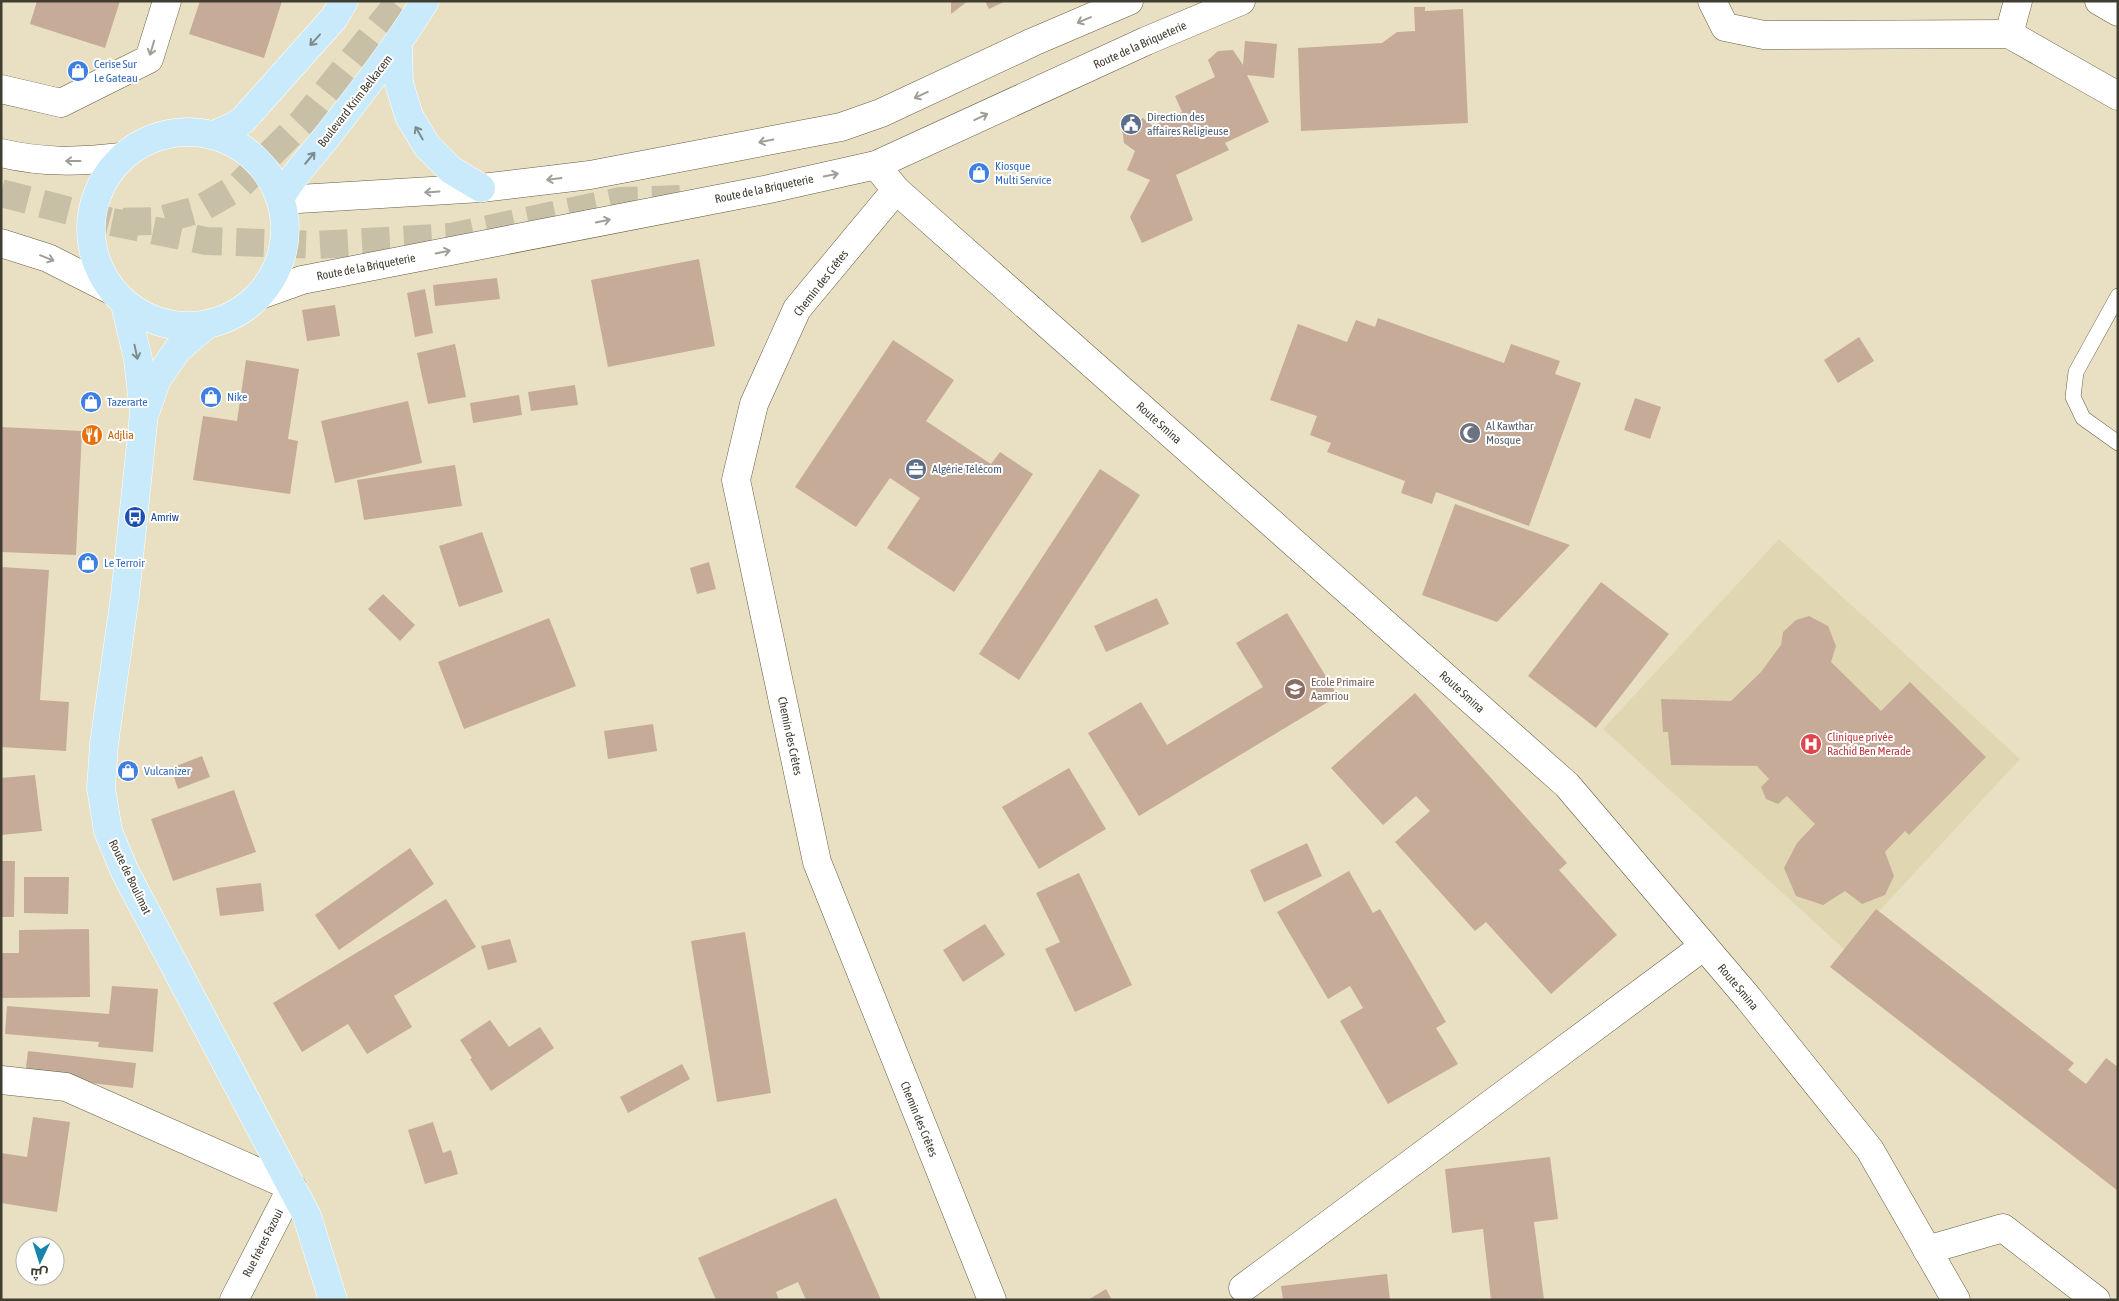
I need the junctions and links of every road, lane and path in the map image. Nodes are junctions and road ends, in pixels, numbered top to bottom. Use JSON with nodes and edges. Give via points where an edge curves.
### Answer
{"nodes":[{"id":1,"x":167,"y":1,"type":"edge"},
{"id":2,"x":344,"y":1,"type":"edge"},
{"id":3,"x":425,"y":1,"type":"edge"},
{"id":4,"x":1129,"y":1,"type":"edge"},
{"id":5,"x":1241,"y":1,"type":"edge"},
{"id":6,"x":1712,"y":1,"type":"edge"},
{"id":7,"x":2018,"y":1,"type":"edge"},
{"id":8,"x":2099,"y":1,"type":"edge"},
{"id":9,"x":2118,"y":12,"type":"edge"},
{"id":10,"x":2009,"y":34,"type":"junction"},
{"id":11,"x":398,"y":44,"type":"junction"},
{"id":12,"x":1,"y":90,"type":"edge"},
{"id":13,"x":2118,"y":96,"type":"edge"},
{"id":14,"x":214,"y":135,"type":"junction"},
{"id":15,"x":1,"y":153,"type":"edge"},
{"id":16,"x":122,"y":157,"type":"junction"},
{"id":17,"x":876,"y":165,"type":"junction"},
{"id":18,"x":481,"y":188,"type":"junction"},
{"id":19,"x":896,"y":190,"type":"junction"},
{"id":20,"x":281,"y":199,"type":"junction"},
{"id":21,"x":1,"y":243,"type":"edge"},
{"id":22,"x":260,"y":295,"type":"junction"},
{"id":23,"x":2118,"y":296,"type":"edge"},
{"id":24,"x":119,"y":298,"type":"junction"},
{"id":25,"x":206,"y":325,"type":"junction"},
{"id":26,"x":144,"y":414,"type":"junction"},
{"id":27,"x":2118,"y":443,"type":"edge"},
{"id":28,"x":1704,"y":946,"type":"junction"},
{"id":29,"x":1,"y":1080,"type":"edge"},
{"id":30,"x":292,"y":1187,"type":"junction"},
{"id":31,"x":1928,"y":1250,"type":"junction"},
{"id":32,"x":1243,"y":1288,"type":"dead end"},
{"id":33,"x":234,"y":1300,"type":"edge"},
{"id":34,"x":333,"y":1300,"type":"edge"},
{"id":35,"x":992,"y":1300,"type":"edge"},
{"id":36,"x":1956,"y":1300,"type":"edge"},
{"id":37,"x":2096,"y":1300,"type":"edge"}],
"edges":[{"from":1,"to":12,"type":"street","one_way":true,"via":[[149,59],[61,103]]},
{"from":2,"to":14,"type":"main road","one_way":true,"via":[[334,18],[242,120]]},
{"from":3,"to":11,"type":"main road","name":"Boulevard Krim Belkacem"},
{"from":4,"to":18,"type":"street","one_way":true,"via":[[881,114],[840,127],[590,175]]},
{"from":17,"to":5,"type":"street","name":"Route de la Briqueterie","one_way":true},
{"from":6,"to":10,"type":"street","via":[[1725,26],[1764,35]]},
{"from":7,"to":10,"type":"street"},
{"from":8,"to":9,"type":"street"},
{"from":10,"to":13,"type":"street"},
{"from":18,"to":11,"type":"main road","one_way":true,"via":[[451,170],[427,146],[409,116],[399,83]]},
{"from":20,"to":11,"type":"main road","name":"Boulevard Krim Belkacem","one_way":true,"via":[[288,184]]},
{"from":14,"to":16,"type":"main road","via":[[190,131],[165,134],[142,142]]},
{"from":14,"to":20,"type":"main road","via":[[248,152],[268,172]]},
{"from":16,"to":15,"type":"street","one_way":true,"via":[[76,162],[28,159]]},
{"from":16,"to":24,"type":"main road","via":[[105,176],[95,198],[90,222],[92,247],[99,271]]},
{"from":17,"to":19,"type":"street","name":"Route Smina"},
{"from":22,"to":17,"type":"street","name":"Route de la Briqueterie","one_way":true,"via":[[302,280]]},
{"from":18,"to":20,"type":"street","one_way":true},
{"from":19,"to":28,"type":"street","name":"Route Smina","via":[[1567,785]]},
{"from":19,"to":35,"type":"street","name":"Chemin des Crêtes","via":[[797,309],[754,404],[736,480],[817,862]]},
{"from":20,"to":22,"type":"main road","via":[[286,225],[284,251],[275,275]]},
{"from":21,"to":24,"type":"street","one_way":true,"via":[[48,258]]},
{"from":22,"to":25,"type":"main road","via":[[236,315]]},
{"from":23,"to":27,"type":"lane","via":[[2076,372],[2073,397],[2083,418]]},
{"from":24,"to":25,"type":"main road","via":[[144,316],[164,324]]},
{"from":24,"to":26,"type":"main road","name":"Route de Boulimat","one_way":true,"via":[[138,359]]},
{"from":25,"to":26,"type":"main road","name":"Route de Boulimat","via":[[178,349],[156,379]]},
{"from":26,"to":30,"type":"main road","name":"Route de Boulimat","via":[[126,596],[104,744],[101,788],[108,831],[134,889]]},
{"from":28,"to":31,"type":"street","name":"Route Smina","via":[[1870,1150]]},
{"from":28,"to":32,"type":"street"},
{"from":29,"to":30,"type":"street","via":[[66,1087]]},
{"from":30,"to":33,"type":"street","name":"Rue frères Fazoui"},
{"from":30,"to":34,"type":"main road","name":"Route de Boulimat","via":[[307,1216]]},
{"from":31,"to":36,"type":"street","name":"Route Smina"},
{"from":31,"to":37,"type":"street","via":[[2003,1228]]}]}
